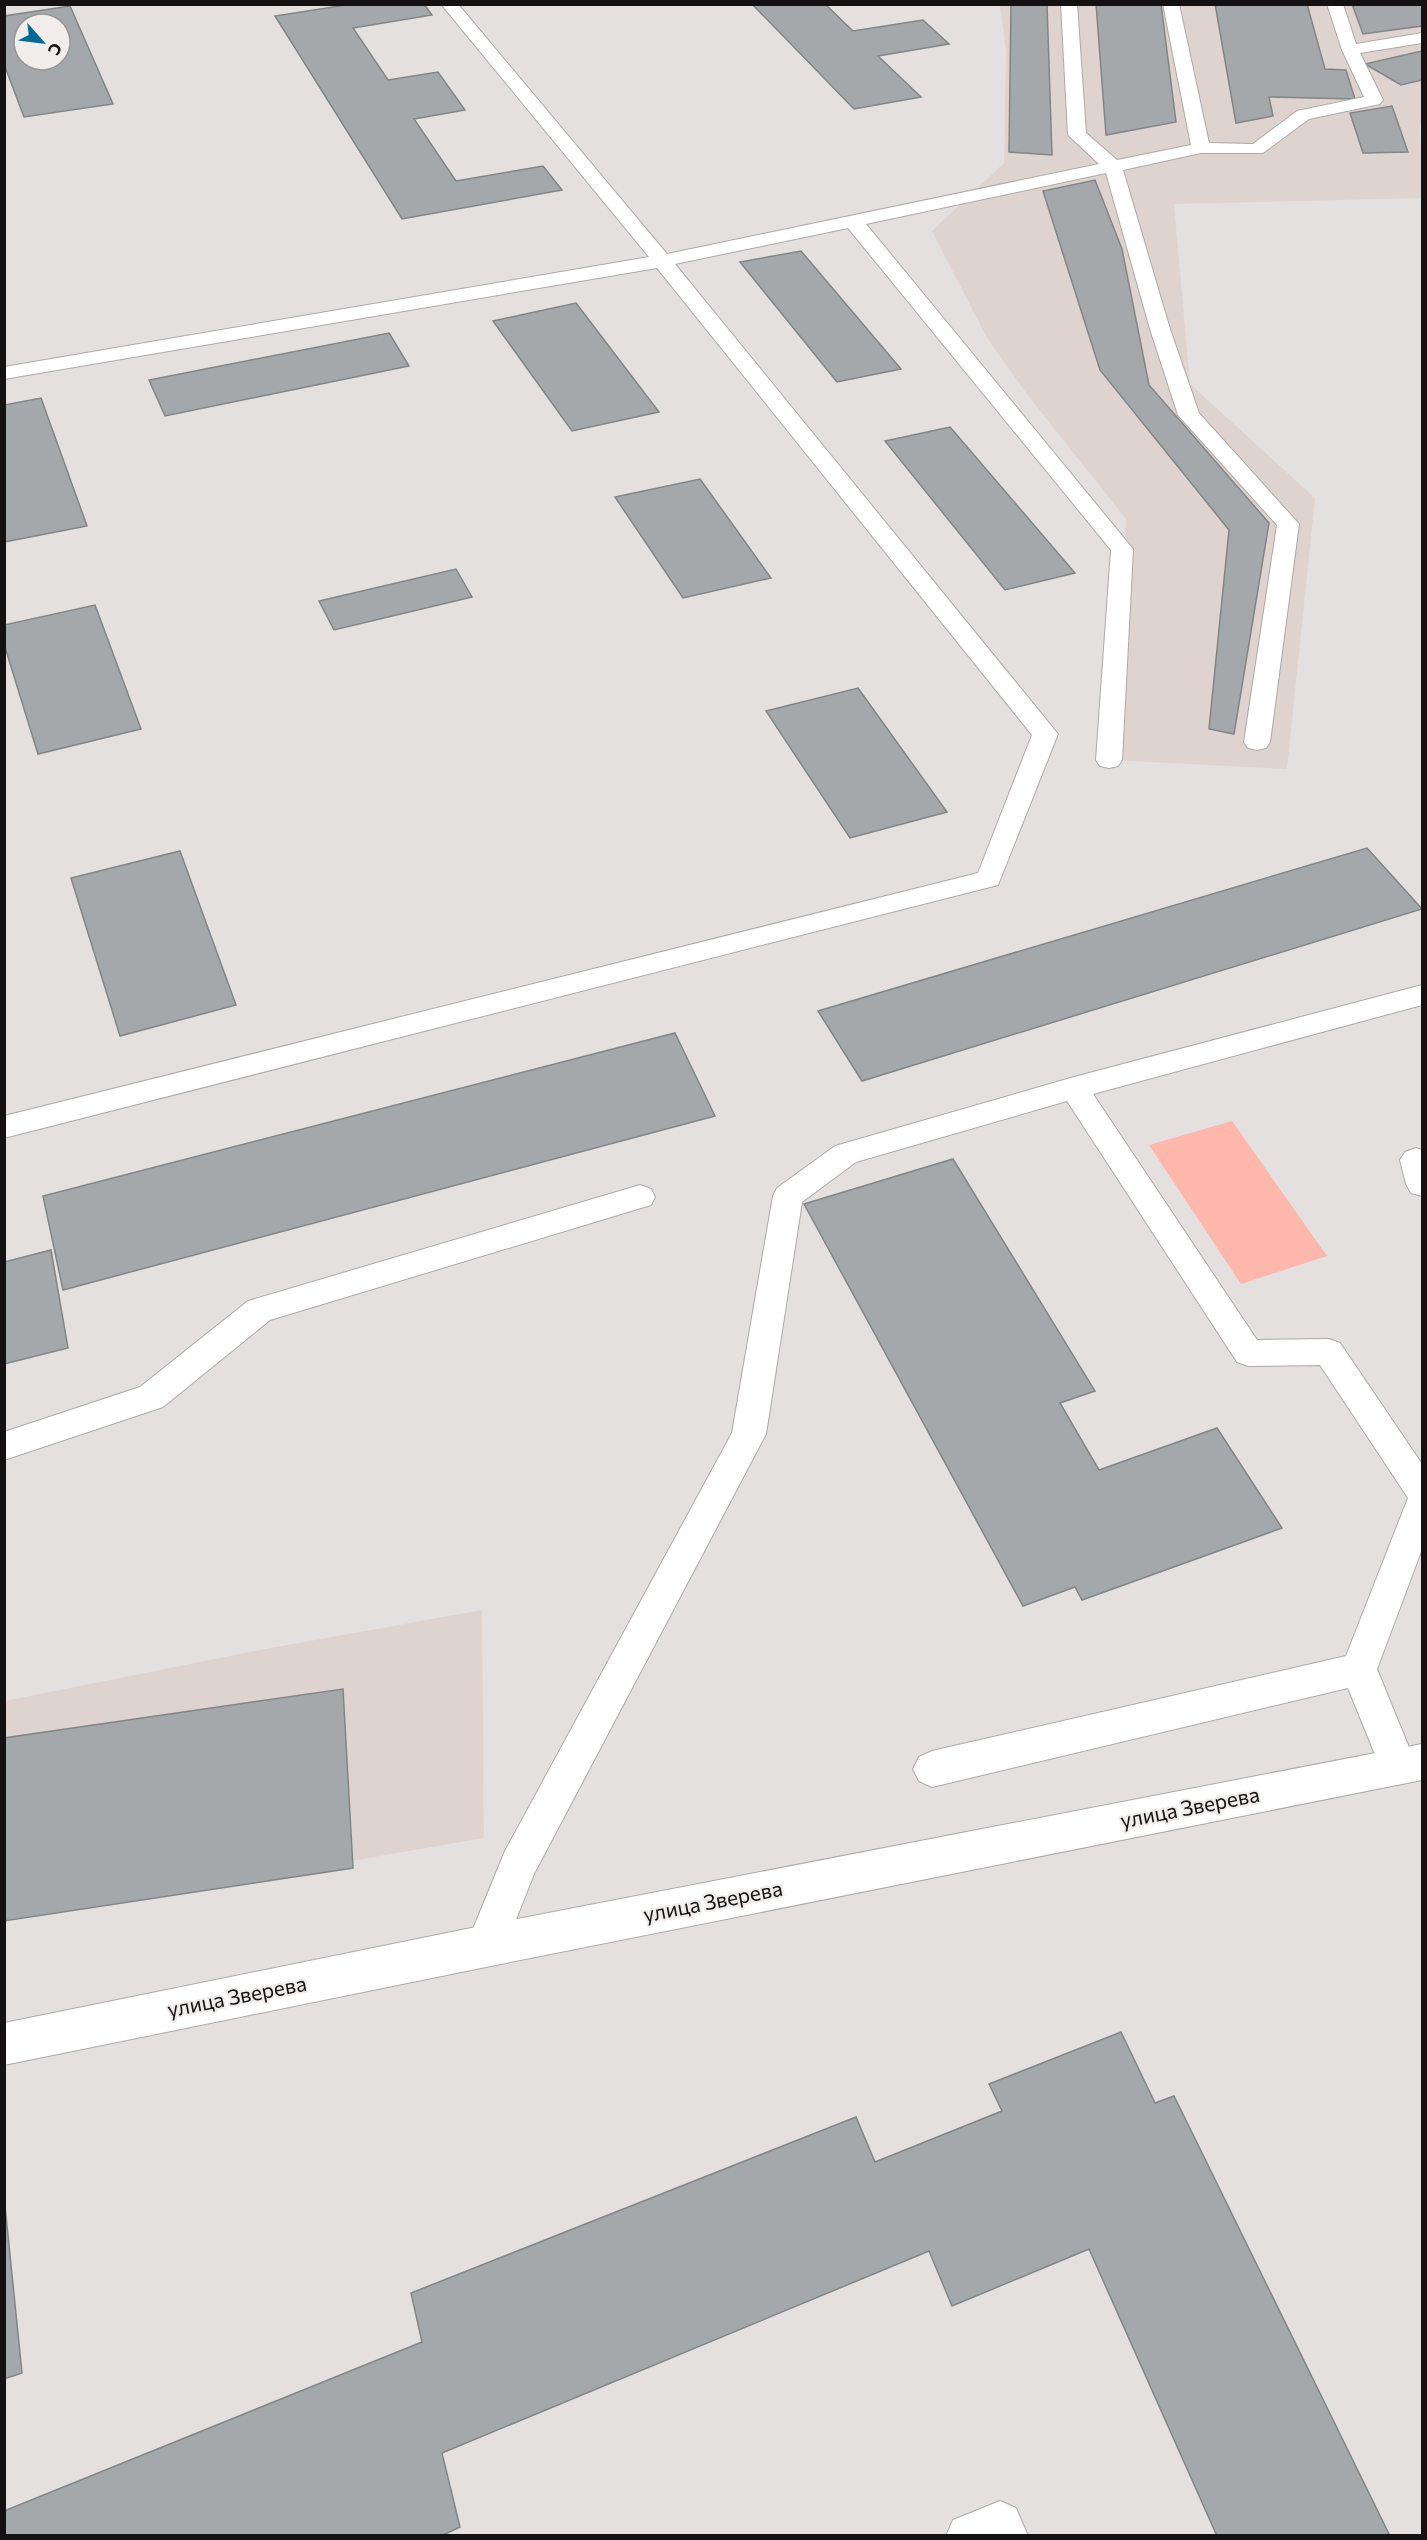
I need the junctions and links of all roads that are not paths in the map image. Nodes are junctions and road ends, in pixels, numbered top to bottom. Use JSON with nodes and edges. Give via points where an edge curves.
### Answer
{"nodes":[{"id":1,"x":449,"y":4,"type":"edge"},
{"id":2,"x":1069,"y":4,"type":"edge"},
{"id":3,"x":1172,"y":4,"type":"edge"},
{"id":4,"x":1335,"y":4,"type":"edge"},
{"id":5,"x":1422,"y":38,"type":"edge"},
{"id":6,"x":1350,"y":50,"type":"junction"},
{"id":7,"x":1201,"y":147,"type":"junction"},
{"id":8,"x":1113,"y":166,"type":"junction"},
{"id":9,"x":853,"y":221,"type":"junction"},
{"id":10,"x":662,"y":261,"type":"junction"},
{"id":11,"x":4,"y":373,"type":"edge"},
{"id":12,"x":1257,"y":742,"type":"dead end"},
{"id":13,"x":1109,"y":760,"type":"dead end"},
{"id":14,"x":1422,"y":995,"type":"edge"},
{"id":15,"x":1074,"y":1088,"type":"junction"},
{"id":16,"x":4,"y":1127,"type":"edge"},
{"id":17,"x":640,"y":1197,"type":"dead end"},
{"id":18,"x":4,"y":1446,"type":"edge"},
{"id":19,"x":1422,"y":1491,"type":"edge"},
{"id":20,"x":1422,"y":1505,"type":"edge"},
{"id":21,"x":1359,"y":1669,"type":"junction"},
{"id":22,"x":1410,"y":1765,"type":"edge"},
{"id":23,"x":932,"y":1769,"type":"dead end"},
{"id":24,"x":486,"y":1946,"type":"junction"},
{"id":25,"x":4,"y":2044,"type":"edge"},
{"id":26,"x":969,"y":2535,"type":"edge"},
{"id":27,"x":1005,"y":2535,"type":"edge"}],
"edges":[{"from":1,"to":10,"type":"lane"},
{"from":2,"to":8,"type":"lane","via":[[1077,135]]},
{"from":3,"to":7,"type":"lane"},
{"from":4,"to":6,"type":"lane"},
{"from":5,"to":6,"type":"lane"},
{"from":6,"to":7,"type":"lane","via":[[1374,100],[1303,115],[1257,149]]},
{"from":7,"to":8,"type":"lane"},
{"from":8,"to":9,"type":"lane"},
{"from":8,"to":12,"type":"lane","via":[[1189,415],[1288,524]]},
{"from":9,"to":10,"type":"lane"},
{"from":9,"to":13,"type":"lane","via":[[1122,549]]},
{"from":10,"to":11,"type":"lane"},
{"from":10,"to":16,"type":"lane","via":[[1045,734],[988,879]]},
{"from":14,"to":15,"type":"lane"},
{"from":15,"to":19,"type":"lane","via":[[1248,1353],[1329,1352]]},
{"from":15,"to":24,"type":"lane","via":[[846,1154],[788,1196],[749,1434],[519,1864]]},
{"from":17,"to":18,"type":"lane","via":[[259,1310],[151,1397]]},
{"from":20,"to":21,"type":"lane"},
{"from":21,"to":22,"type":"lane"},
{"from":21,"to":23,"type":"lane"},
{"from":22,"to":24,"type":"street","name":"улица Зверева"},
{"from":24,"to":25,"type":"street","name":"улица Зверева"},
{"from":26,"to":27,"type":"lane","via":[[1000,2524]]}]}
